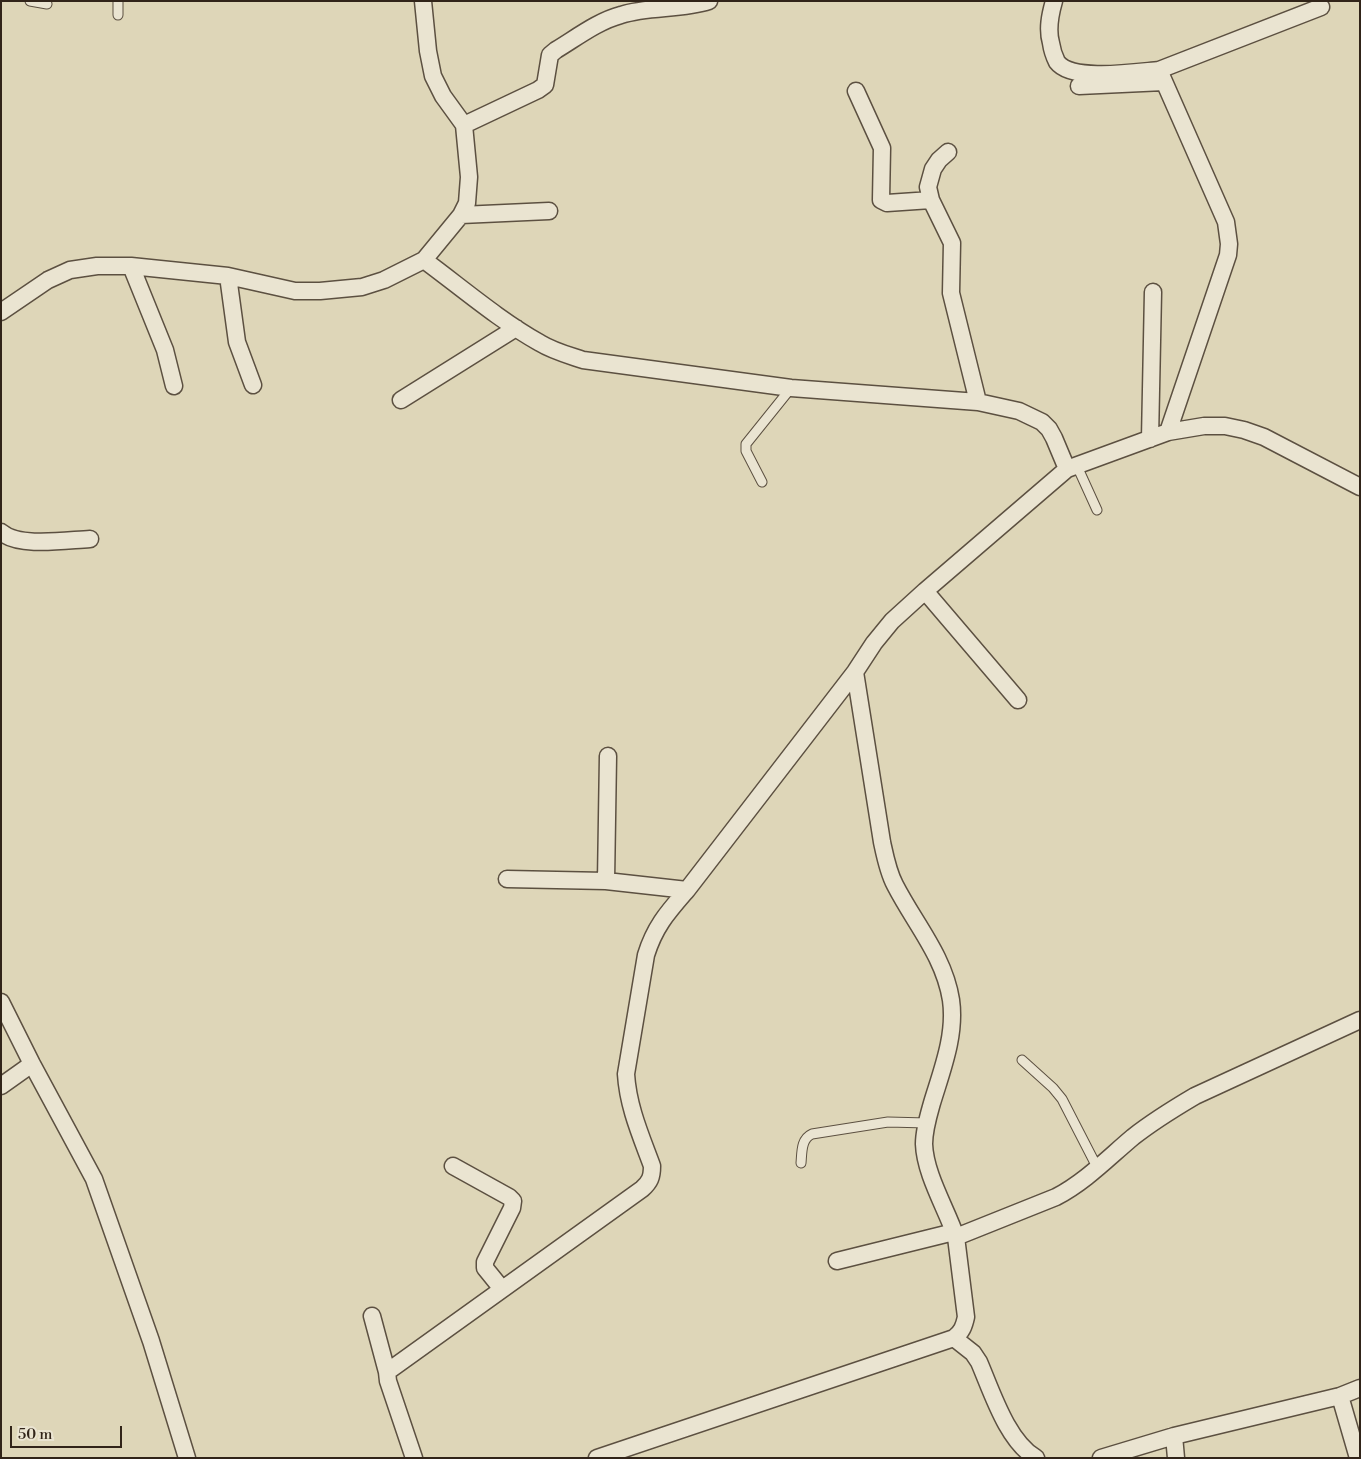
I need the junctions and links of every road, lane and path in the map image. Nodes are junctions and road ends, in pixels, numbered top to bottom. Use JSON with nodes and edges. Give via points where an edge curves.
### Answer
{"nodes":[{"id":1,"x":30,"y":1,"type":"edge"},
{"id":2,"x":118,"y":1,"type":"edge"},
{"id":3,"x":423,"y":1,"type":"edge"},
{"id":4,"x":709,"y":1,"type":"edge"},
{"id":5,"x":1054,"y":1,"type":"edge"},
{"id":6,"x":47,"y":4,"type":"dead end"},
{"id":7,"x":1321,"y":8,"type":"dead end"},
{"id":8,"x":118,"y":16,"type":"dead end"},
{"id":9,"x":1162,"y":76,"type":"junction"},
{"id":10,"x":1079,"y":86,"type":"dead end"},
{"id":11,"x":856,"y":91,"type":"dead end"},
{"id":12,"x":464,"y":125,"type":"junction"},
{"id":13,"x":948,"y":152,"type":"dead end"},
{"id":14,"x":931,"y":200,"type":"junction"},
{"id":15,"x":549,"y":212,"type":"dead end"},
{"id":16,"x":461,"y":216,"type":"junction"},
{"id":17,"x":424,"y":260,"type":"junction"},
{"id":18,"x":130,"y":266,"type":"junction"},
{"id":19,"x":228,"y":276,"type":"junction"},
{"id":20,"x":1153,"y":292,"type":"dead end"},
{"id":21,"x":1,"y":312,"type":"edge"},
{"id":22,"x":516,"y":328,"type":"junction"},
{"id":23,"x":253,"y":385,"type":"dead end"},
{"id":24,"x":174,"y":386,"type":"dead end"},
{"id":25,"x":792,"y":388,"type":"junction"},
{"id":26,"x":401,"y":400,"type":"dead end"},
{"id":27,"x":978,"y":402,"type":"junction"},
{"id":28,"x":1168,"y":432,"type":"junction"},
{"id":29,"x":1150,"y":439,"type":"junction"},
{"id":30,"x":1072,"y":468,"type":"junction"},
{"id":31,"x":762,"y":482,"type":"dead end"},
{"id":32,"x":1360,"y":487,"type":"edge"},
{"id":33,"x":1097,"y":510,"type":"dead end"},
{"id":34,"x":1,"y":532,"type":"edge"},
{"id":35,"x":90,"y":539,"type":"dead end"},
{"id":36,"x":925,"y":591,"type":"junction"},
{"id":37,"x":855,"y":672,"type":"junction"},
{"id":38,"x":1018,"y":700,"type":"dead end"},
{"id":39,"x":608,"y":756,"type":"dead end"},
{"id":40,"x":507,"y":879,"type":"dead end"},
{"id":41,"x":606,"y":881,"type":"junction"},
{"id":42,"x":687,"y":890,"type":"junction"},
{"id":43,"x":1,"y":1002,"type":"edge"},
{"id":44,"x":1360,"y":1020,"type":"edge"},
{"id":45,"x":1022,"y":1060,"type":"dead end"},
{"id":46,"x":32,"y":1064,"type":"junction"},
{"id":47,"x":1,"y":1086,"type":"edge"},
{"id":48,"x":926,"y":1123,"type":"junction"},
{"id":49,"x":801,"y":1163,"type":"dead end"},
{"id":50,"x":453,"y":1166,"type":"dead end"},
{"id":51,"x":1097,"y":1167,"type":"junction"},
{"id":52,"x":955,"y":1234,"type":"junction"},
{"id":53,"x":837,"y":1261,"type":"dead end"},
{"id":54,"x":502,"y":1289,"type":"junction"},
{"id":55,"x":372,"y":1316,"type":"dead end"},
{"id":56,"x":954,"y":1338,"type":"junction"},
{"id":57,"x":386,"y":1372,"type":"junction"},
{"id":58,"x":1360,"y":1388,"type":"edge"},
{"id":59,"x":1340,"y":1396,"type":"junction"},
{"id":60,"x":1174,"y":1436,"type":"junction"},
{"id":61,"x":186,"y":1458,"type":"edge"},
{"id":62,"x":414,"y":1458,"type":"edge"},
{"id":63,"x":597,"y":1458,"type":"edge"},
{"id":64,"x":1036,"y":1458,"type":"edge"},
{"id":65,"x":1101,"y":1458,"type":"edge"},
{"id":66,"x":1176,"y":1458,"type":"edge"},
{"id":67,"x":1358,"y":1458,"type":"edge"}],
"edges":[{"from":1,"to":6,"type":"lane"},
{"from":2,"to":8,"type":"lane"},
{"from":3,"to":12,"type":"street","via":[[433,76]]},
{"from":4,"to":12,"type":"street","via":[[622,14],[607,20],[550,55],[545,85]]},
{"from":5,"to":9,"type":"street","via":[[1049,25],[1050,40],[1058,63],[1068,70]]},
{"from":7,"to":9,"type":"street"},
{"from":9,"to":10,"type":"street"},
{"from":9,"to":28,"type":"street","via":[[1226,222],[1230,244]]},
{"from":11,"to":14,"type":"street","via":[[882,148],[881,200],[887,203]]},
{"from":12,"to":16,"type":"street","via":[[469,177]]},
{"from":13,"to":14,"type":"street","via":[[939,160],[929,178]]},
{"from":14,"to":27,"type":"street","via":[[952,243],[951,293]]},
{"from":15,"to":16,"type":"street"},
{"from":16,"to":17,"type":"street"},
{"from":17,"to":19,"type":"street","via":[[384,280],[341,290],[295,291]]},
{"from":17,"to":22,"type":"street"},
{"from":18,"to":19,"type":"street"},
{"from":18,"to":21,"type":"street","via":[[70,270],[48,280]]},
{"from":18,"to":24,"type":"street","via":[[165,350]]},
{"from":19,"to":23,"type":"street","via":[[237,342]]},
{"from":20,"to":29,"type":"street"},
{"from":22,"to":25,"type":"street","via":[[541,344],[583,360]]},
{"from":22,"to":26,"type":"street"},
{"from":25,"to":27,"type":"street"},
{"from":25,"to":31,"type":"lane","via":[[746,444],[746,452]]},
{"from":27,"to":30,"type":"street","via":[[1019,411],[1042,422]]},
{"from":28,"to":29,"type":"street"},
{"from":28,"to":32,"type":"street","via":[[1204,426],[1244,430],[1264,437]]},
{"from":29,"to":30,"type":"street"},
{"from":30,"to":33,"type":"lane"},
{"from":30,"to":36,"type":"street"},
{"from":34,"to":35,"type":"street","via":[[13,540],[26,542]]},
{"from":36,"to":37,"type":"street","via":[[882,631]]},
{"from":36,"to":38,"type":"street"},
{"from":37,"to":42,"type":"street"},
{"from":37,"to":48,"type":"street","via":[[887,865],[894,884],[936,952],[951,1001],[952,1025],[947,1054]]},
{"from":39,"to":41,"type":"street"},
{"from":40,"to":41,"type":"street"},
{"from":41,"to":42,"type":"street"},
{"from":42,"to":54,"type":"street","via":[[660,922],[646,955],[626,1074],[631,1109],[652,1166],[650,1182]]},
{"from":43,"to":46,"type":"street"},
{"from":44,"to":51,"type":"street","via":[[1194,1096],[1136,1135]]},
{"from":45,"to":51,"type":"lane","via":[[1062,1099]]},
{"from":46,"to":47,"type":"street"},
{"from":46,"to":61,"type":"street","via":[[94,1179],[151,1341]]},
{"from":48,"to":49,"type":"lane","via":[[888,1122],[812,1134],[804,1142]]},
{"from":48,"to":52,"type":"street","via":[[926,1156]]},
{"from":50,"to":54,"type":"street","via":[[513,1201],[485,1262],[486,1270]]},
{"from":51,"to":52,"type":"street","via":[[1070,1190],[1056,1197]]},
{"from":52,"to":53,"type":"street"},
{"from":52,"to":56,"type":"street","via":[[966,1317],[964,1326]]},
{"from":54,"to":57,"type":"street"},
{"from":55,"to":57,"type":"street"},
{"from":56,"to":63,"type":"street"},
{"from":56,"to":64,"type":"street","via":[[979,1362],[1014,1437]]},
{"from":57,"to":62,"type":"street"},
{"from":58,"to":59,"type":"street"},
{"from":59,"to":60,"type":"street"},
{"from":59,"to":67,"type":"street"},
{"from":60,"to":65,"type":"street"},
{"from":60,"to":66,"type":"street"}]}
